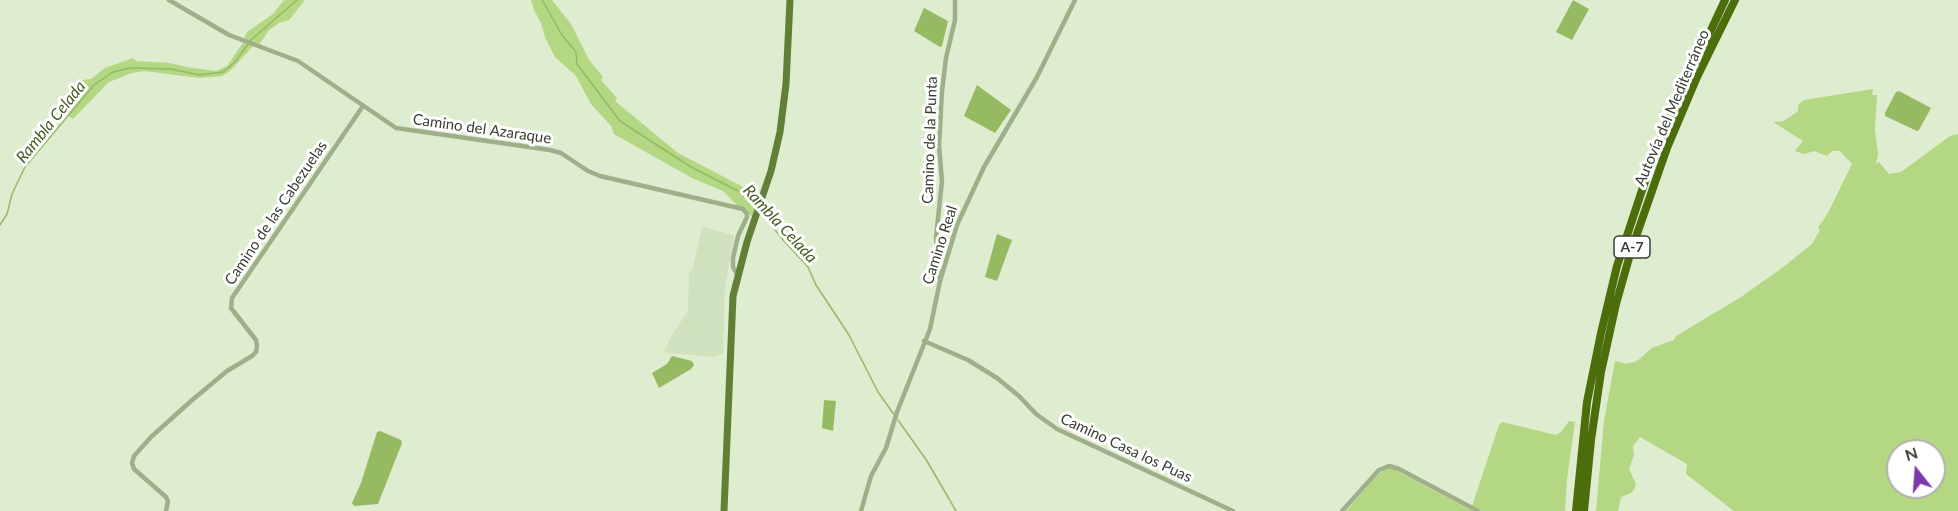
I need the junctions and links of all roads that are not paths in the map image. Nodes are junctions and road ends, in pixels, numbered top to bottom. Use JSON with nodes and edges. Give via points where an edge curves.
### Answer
{"nodes":[{"id":1,"x":169,"y":0,"type":"edge"},
{"id":2,"x":790,"y":0,"type":"edge"},
{"id":3,"x":955,"y":0,"type":"edge"},
{"id":4,"x":1075,"y":0,"type":"edge"},
{"id":5,"x":1725,"y":0,"type":"edge"},
{"id":6,"x":1735,"y":0,"type":"edge"},
{"id":7,"x":363,"y":106,"type":"junction"},
{"id":8,"x":738,"y":276,"type":"junction"},
{"id":9,"x":940,"y":281,"type":"junction"},
{"id":10,"x":924,"y":341,"type":"junction"},
{"id":11,"x":166,"y":511,"type":"edge"},
{"id":12,"x":724,"y":511,"type":"edge"},
{"id":13,"x":861,"y":511,"type":"edge"},
{"id":14,"x":1233,"y":511,"type":"edge"},
{"id":15,"x":1342,"y":511,"type":"edge"},
{"id":16,"x":1478,"y":511,"type":"edge"},
{"id":17,"x":1576,"y":511,"type":"edge"},
{"id":18,"x":1584,"y":511,"type":"edge"}],
"edges":[{"from":1,"to":7,"type":"street","name":"Camino del Azaraque","via":[[229,35],[290,56]]},
{"from":2,"to":8,"type":"main road","via":[[783,110],[771,171]]},
{"from":3,"to":9,"type":"street","name":"Camino de la Punta","via":[[956,20],[946,58],[939,146],[942,181],[936,237]]},
{"from":4,"to":9,"type":"street","name":"Camino Real","via":[[969,198]]},
{"from":5,"to":17,"type":"highway","name":"Autovía del Mediterráneo","number":"A-7","via":[[1664,131],[1617,266],[1587,402]]},
{"from":6,"to":18,"type":"highway","name":"Autovía del Mediterráneo","number":"A-7","via":[[1666,148],[1631,251],[1601,372]]},
{"from":7,"to":8,"type":"street","name":"Camino del Azaraque","via":[[396,128],[550,150],[600,176],[743,209],[747,217],[733,258]]},
{"from":7,"to":11,"type":"street","name":"Camino de las Cabezuelas","via":[[232,298],[231,308],[256,340],[256,352],[191,401],[134,456],[134,469],[166,496]]},
{"from":8,"to":12,"type":"main road","via":[[732,304]]},
{"from":9,"to":10,"type":"street","name":"Camino Real"},
{"from":10,"to":13,"type":"street","name":"Camino Real"},
{"from":10,"to":14,"type":"street","name":"Camino Casa los Puas","via":[[985,370],[1057,429]]},
{"from":15,"to":16,"type":"street","via":[[1379,470],[1389,466]]}]}
